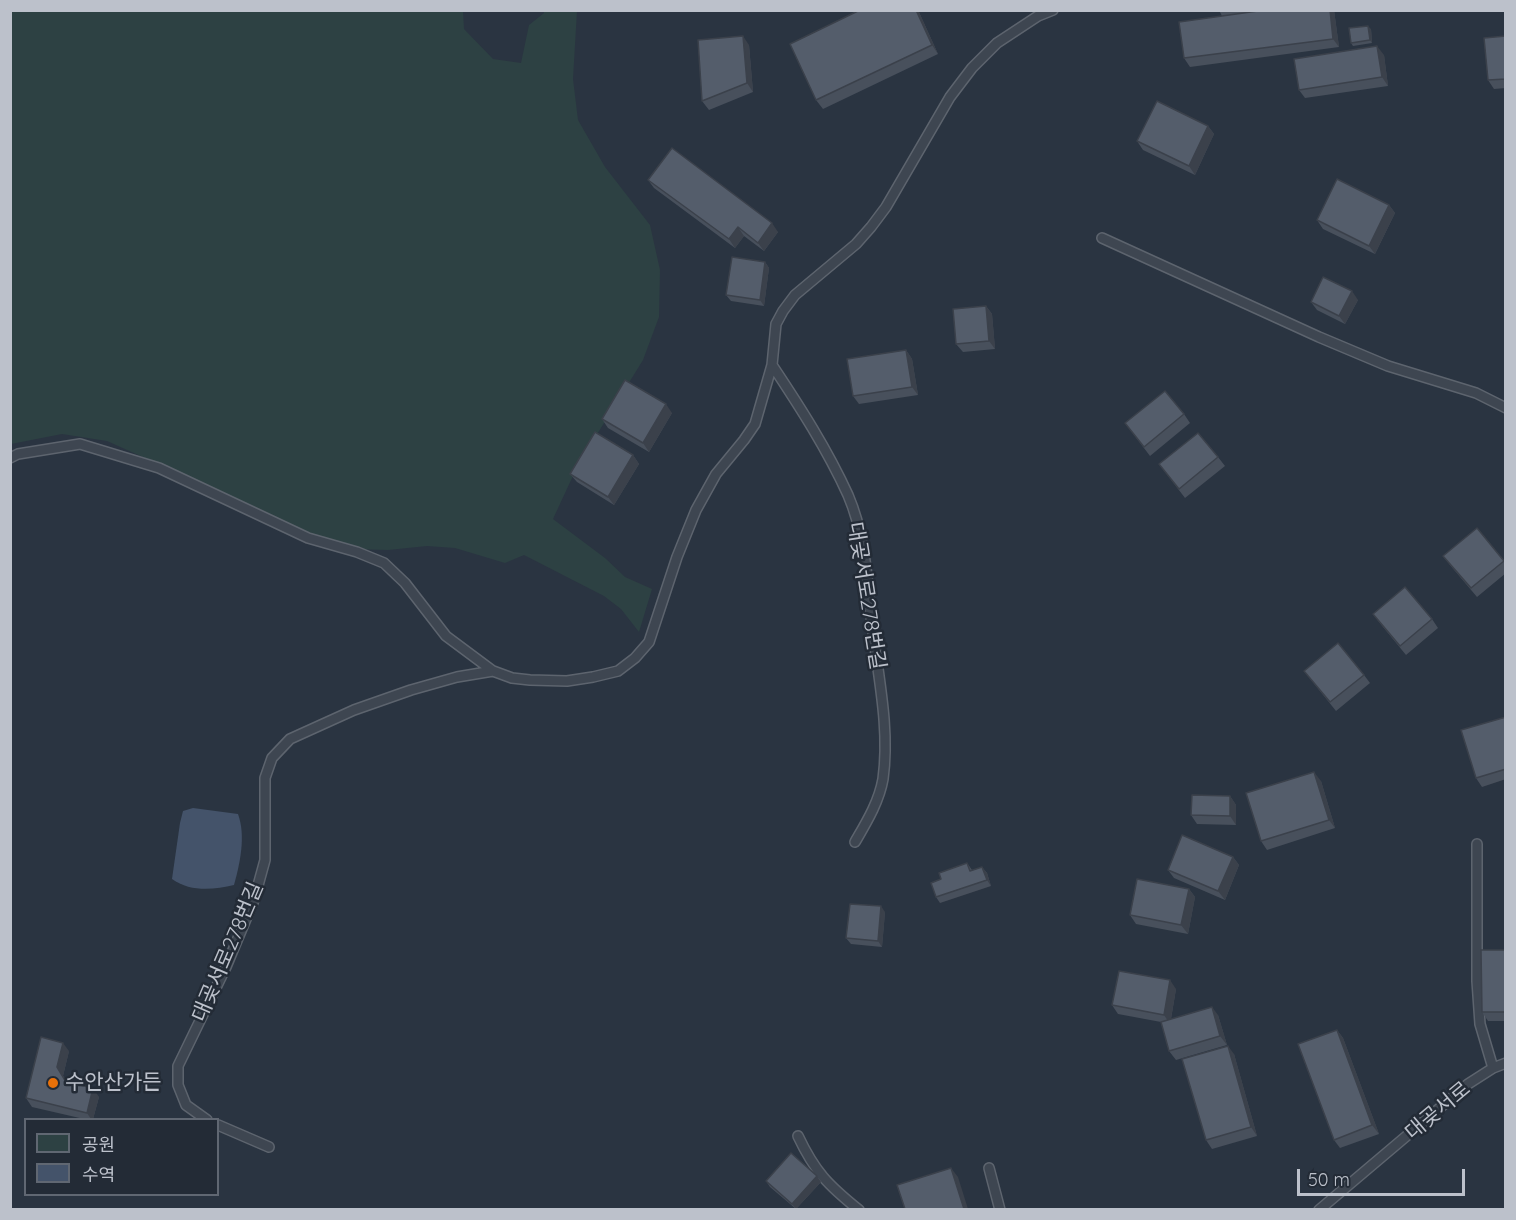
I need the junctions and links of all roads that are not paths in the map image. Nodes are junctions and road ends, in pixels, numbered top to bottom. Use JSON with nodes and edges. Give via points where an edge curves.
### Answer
{"nodes":[{"id":1,"x":1053,"y":10,"type":"edge"},
{"id":2,"x":1102,"y":238,"type":"dead end"},
{"id":3,"x":772,"y":365,"type":"junction"},
{"id":4,"x":1506,"y":408,"type":"edge"},
{"id":5,"x":10,"y":458,"type":"edge"},
{"id":6,"x":493,"y":671,"type":"junction"},
{"id":7,"x":855,"y":842,"type":"dead end"},
{"id":8,"x":1477,"y":844,"type":"dead end"},
{"id":9,"x":1506,"y":1063,"type":"edge"},
{"id":10,"x":1493,"y":1068,"type":"junction"},
{"id":11,"x":206,"y":1118,"type":"edge"},
{"id":12,"x":219,"y":1125,"type":"edge"},
{"id":13,"x":798,"y":1136,"type":"dead end"},
{"id":14,"x":269,"y":1147,"type":"dead end"},
{"id":15,"x":989,"y":1168,"type":"dead end"},
{"id":16,"x":859,"y":1209,"type":"edge"},
{"id":17,"x":1000,"y":1209,"type":"edge"},
{"id":18,"x":1319,"y":1209,"type":"edge"}],
"edges":[{"from":1,"to":3,"type":"lane","name":"대곶서로278번길","via":[[997,43],[961,82],[886,207],[856,244],[795,295],[783,311],[776,324]]},
{"from":2,"to":4,"type":"lane","via":[[1329,342],[1388,366],[1476,393]]},
{"from":3,"to":6,"type":"lane","name":"대곶서로278번길","via":[[754,424],[705,492],[677,557],[649,642],[635,658],[618,671],[567,681],[521,679]]},
{"from":3,"to":7,"type":"lane","name":"대곶서로278번길","via":[[814,428],[848,496],[862,537],[885,749],[882,782]]},
{"from":5,"to":6,"type":"lane","name":"대곶서로278번길","via":[[80,444],[159,468],[308,538],[384,563],[405,583],[446,636]]},
{"from":6,"to":11,"type":"lane","name":"대곶서로278번길","via":[[457,677],[354,710],[290,739],[272,758],[265,778],[265,860],[254,900],[178,1066],[178,1085],[186,1105]]},
{"from":8,"to":10,"type":"lane","via":[[1480,1024]]},
{"from":9,"to":10,"type":"lane","name":"대곶서로"},
{"from":10,"to":18,"type":"lane","name":"대곶서로","via":[[1468,1084]]},
{"from":12,"to":14,"type":"lane"},
{"from":13,"to":16,"type":"lane","via":[[810,1162],[831,1187]]},
{"from":15,"to":17,"type":"lane"}]}
